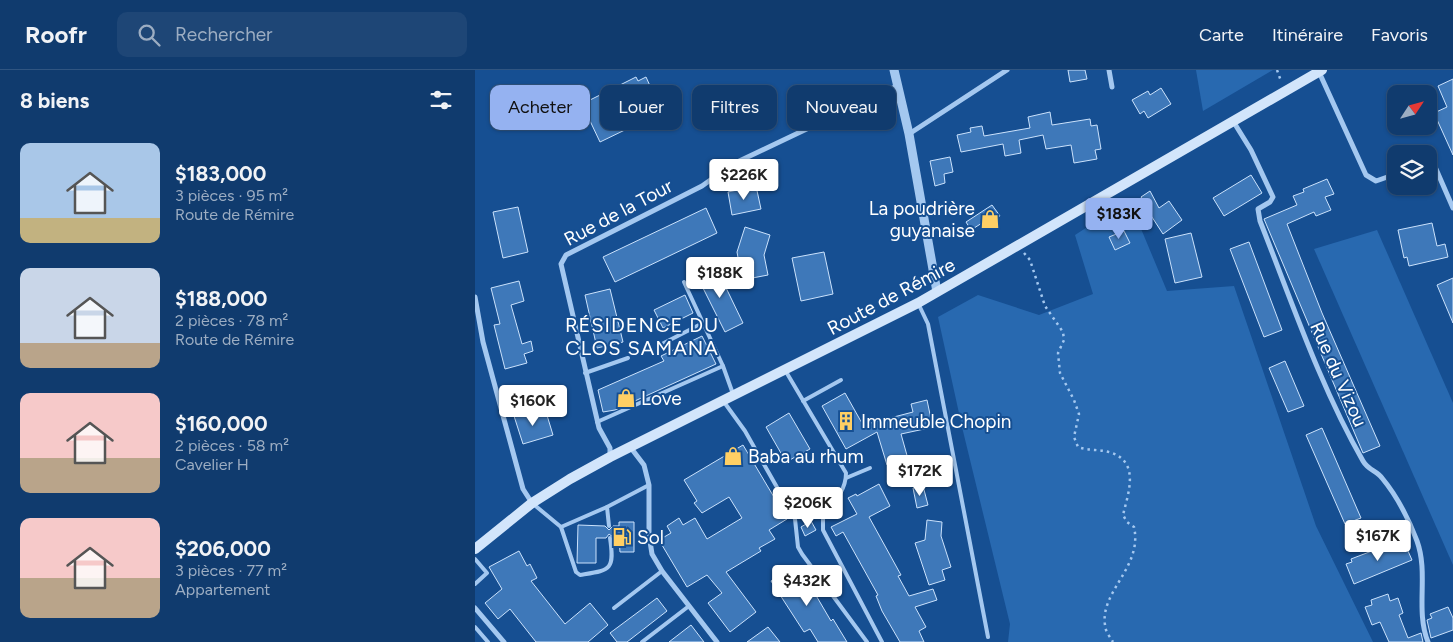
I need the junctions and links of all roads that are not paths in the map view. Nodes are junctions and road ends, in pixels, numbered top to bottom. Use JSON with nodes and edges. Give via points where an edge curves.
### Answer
{"nodes":[{"id":1,"x":894,"y":70,"type":"edge"},
{"id":2,"x":1007,"y":70,"type":"edge"},
{"id":3,"x":1109,"y":70,"type":"edge"},
{"id":4,"x":1321,"y":71,"type":"edge"},
{"id":5,"x":897,"y":86,"type":"junction"},
{"id":6,"x":1113,"y":87,"type":"dead end"},
{"id":7,"x":1233,"y":121,"type":"junction"},
{"id":8,"x":909,"y":134,"type":"junction"},
{"id":9,"x":1437,"y":169,"type":"edge"},
{"id":10,"x":1387,"y":177,"type":"edge"},
{"id":11,"x":1453,"y":208,"type":"edge"},
{"id":12,"x":684,"y":282,"type":"dead end"},
{"id":13,"x":937,"y":292,"type":"junction"},
{"id":14,"x":475,"y":297,"type":"edge"},
{"id":15,"x":919,"y":303,"type":"junction"},
{"id":16,"x":703,"y":323,"type":"junction"},
{"id":17,"x":475,"y":342,"type":"edge"},
{"id":18,"x":483,"y":342,"type":"junction"},
{"id":19,"x":660,"y":345,"type":"dead end"},
{"id":20,"x":627,"y":358,"type":"dead end"},
{"id":21,"x":723,"y":366,"type":"junction"},
{"id":22,"x":785,"y":370,"type":"junction"},
{"id":23,"x":585,"y":373,"type":"junction"},
{"id":24,"x":841,"y":380,"type":"dead end"},
{"id":25,"x":734,"y":396,"type":"junction"},
{"id":26,"x":803,"y":400,"type":"junction"},
{"id":27,"x":724,"y":401,"type":"junction"},
{"id":28,"x":597,"y":422,"type":"junction"},
{"id":29,"x":631,"y":448,"type":"junction"},
{"id":30,"x":610,"y":457,"type":"junction"},
{"id":31,"x":870,"y":468,"type":"dead end"},
{"id":32,"x":846,"y":478,"type":"junction"},
{"id":33,"x":649,"y":485,"type":"junction"},
{"id":34,"x":532,"y":503,"type":"junction"},
{"id":35,"x":607,"y":507,"type":"junction"},
{"id":36,"x":609,"y":526,"type":"dead end"},
{"id":37,"x":561,"y":527,"type":"junction"},
{"id":38,"x":610,"y":538,"type":"dead end"},
{"id":39,"x":475,"y":549,"type":"edge"},
{"id":40,"x":475,"y":559,"type":"edge"},
{"id":41,"x":662,"y":571,"type":"junction"},
{"id":42,"x":475,"y":584,"type":"edge"},
{"id":43,"x":689,"y":606,"type":"junction"},
{"id":44,"x":475,"y":608,"type":"edge"},
{"id":45,"x":614,"y":608,"type":"dead end"},
{"id":46,"x":475,"y":627,"type":"edge"},
{"id":47,"x":988,"y":637,"type":"dead end"},
{"id":48,"x":488,"y":642,"type":"edge"},
{"id":49,"x":505,"y":642,"type":"edge"},
{"id":50,"x":642,"y":642,"type":"edge"},
{"id":51,"x":717,"y":642,"type":"edge"},
{"id":52,"x":867,"y":642,"type":"edge"},
{"id":53,"x":883,"y":642,"type":"edge"},
{"id":54,"x":1428,"y":642,"type":"edge"}],
"edges":[{"from":1,"to":5,"type":"street"},
{"from":2,"to":8,"type":"street"},
{"from":3,"to":6,"type":"street"},
{"from":4,"to":7,"type":"main road","name":"Route de Rémire"},
{"from":4,"to":10,"type":"street","via":[[1365,176],[1376,181]]},
{"from":5,"to":8,"type":"street"},
{"from":5,"to":23,"type":"street","name":"Rue de la Tour","via":[[733,164],[702,186],[566,255],[561,264]]},
{"from":7,"to":13,"type":"main road","name":"Route de Rémire"},
{"from":7,"to":54,"type":"street","name":"Rue du Vizou","via":[[1273,197],[1258,210],[1260,221],[1306,339],[1364,463],[1381,477],[1398,500],[1417,542],[1423,580],[1421,614]]},
{"from":8,"to":13,"type":"street"},
{"from":9,"to":11,"type":"street"},
{"from":12,"to":16,"type":"lane"},
{"from":13,"to":15,"type":"main road","name":"Route de Rémire"},
{"from":14,"to":18,"type":"street"},
{"from":15,"to":22,"type":"main road","name":"Route de Rémire"},
{"from":15,"to":47,"type":"lane","via":[[928,324]]},
{"from":16,"to":19,"type":"lane"},
{"from":16,"to":21,"type":"lane"},
{"from":17,"to":18,"type":"street"},
{"from":18,"to":34,"type":"street","via":[[523,489]]},
{"from":20,"to":23,"type":"lane"},
{"from":21,"to":25,"type":"lane"},
{"from":21,"to":28,"type":"lane"},
{"from":22,"to":25,"type":"main road","name":"Route de Rémire"},
{"from":22,"to":26,"type":"lane"},
{"from":23,"to":28,"type":"street","name":"Rue de la Tour"},
{"from":24,"to":26,"type":"lane"},
{"from":25,"to":27,"type":"main road","name":"Route de Rémire"},
{"from":26,"to":32,"type":"lane"},
{"from":27,"to":29,"type":"main road","name":"Route de Rémire"},
{"from":27,"to":52,"type":"lane","via":[[745,431],[795,519],[798,547]]},
{"from":28,"to":30,"type":"street","name":"Rue de la Tour","via":[[610,448]]},
{"from":29,"to":30,"type":"main road","name":"Route de Rémire"},
{"from":29,"to":33,"type":"street","via":[[644,465]]},
{"from":30,"to":34,"type":"main road","name":"Route de Rémire"},
{"from":31,"to":32,"type":"lane"},
{"from":32,"to":53,"type":"lane","via":[[838,498],[823,515],[823,530]]},
{"from":33,"to":35,"type":"lane"},
{"from":33,"to":41,"type":"street","via":[[649,535],[652,554]]},
{"from":34,"to":37,"type":"lane"},
{"from":34,"to":39,"type":"main road","name":"Route de Rémire"},
{"from":35,"to":36,"type":"lane"},
{"from":35,"to":37,"type":"lane"},
{"from":37,"to":38,"type":"lane","via":[[576,572],[580,575],[605,571],[611,564]]},
{"from":40,"to":42,"type":"lane","via":[[487,573]]},
{"from":41,"to":43,"type":"street"},
{"from":41,"to":45,"type":"lane"},
{"from":43,"to":50,"type":"lane"},
{"from":43,"to":51,"type":"street"},
{"from":44,"to":49,"type":"street"},
{"from":46,"to":48,"type":"lane"}]}
